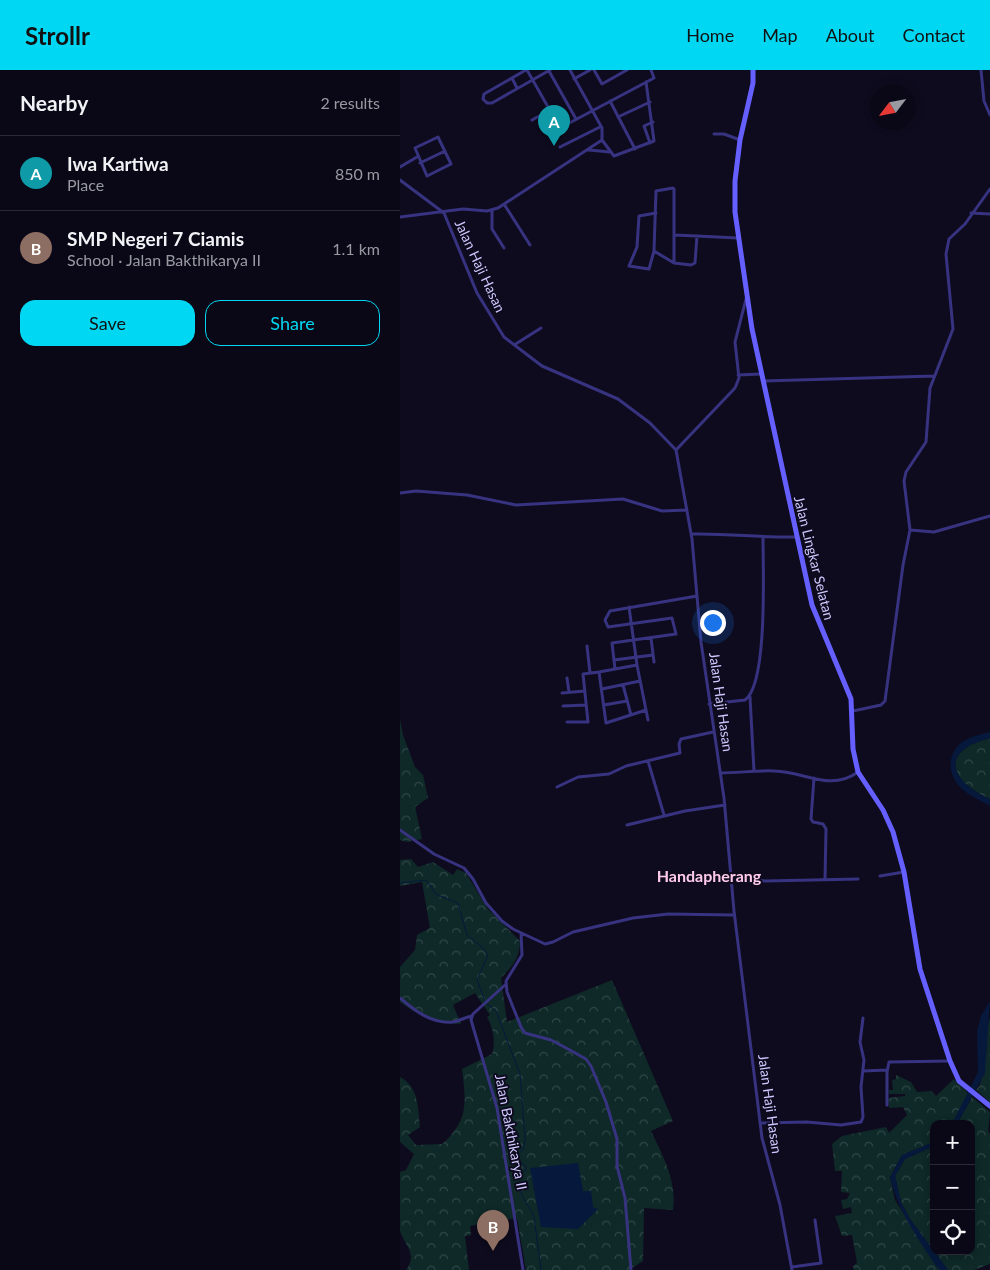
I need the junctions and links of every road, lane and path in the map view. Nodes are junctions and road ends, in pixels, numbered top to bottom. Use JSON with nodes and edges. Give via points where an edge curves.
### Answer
{"nodes":[{"id":1,"x":526,"y":70,"type":"edge"},
{"id":2,"x":549,"y":70,"type":"edge"},
{"id":3,"x":570,"y":70,"type":"edge"},
{"id":4,"x":592,"y":70,"type":"edge"},
{"id":5,"x":627,"y":70,"type":"edge"},
{"id":6,"x":652,"y":70,"type":"edge"},
{"id":7,"x":753,"y":70,"type":"edge"},
{"id":8,"x":981,"y":70,"type":"edge"},
{"id":9,"x":512,"y":78,"type":"junction"},
{"id":10,"x":574,"y":79,"type":"junction"},
{"id":11,"x":532,"y":80,"type":"junction"},
{"id":12,"x":646,"y":82,"type":"junction"},
{"id":13,"x":517,"y":88,"type":"junction"},
{"id":14,"x":610,"y":101,"type":"junction"},
{"id":15,"x":650,"y":102,"type":"junction"},
{"id":16,"x":550,"y":110,"type":"junction"},
{"id":17,"x":591,"y":111,"type":"junction"},
{"id":18,"x":990,"y":115,"type":"edge"},
{"id":19,"x":618,"y":117,"type":"junction"},
{"id":20,"x":576,"y":118,"type":"junction"},
{"id":21,"x":532,"y":120,"type":"dead end"},
{"id":22,"x":653,"y":122,"type":"junction"},
{"id":23,"x":600,"y":126,"type":"junction"},
{"id":24,"x":714,"y":134,"type":"dead end"},
{"id":25,"x":602,"y":140,"type":"junction"},
{"id":26,"x":740,"y":140,"type":"junction"},
{"id":27,"x":650,"y":143,"type":"junction"},
{"id":28,"x":560,"y":147,"type":"dead end"},
{"id":29,"x":635,"y":149,"type":"junction"},
{"id":30,"x":589,"y":150,"type":"junction"},
{"id":31,"x":445,"y":151,"type":"junction"},
{"id":32,"x":610,"y":152,"type":"junction"},
{"id":33,"x":418,"y":157,"type":"junction"},
{"id":34,"x":420,"y":162,"type":"junction"},
{"id":35,"x":400,"y":167,"type":"edge"},
{"id":36,"x":400,"y":180,"type":"edge"},
{"id":37,"x":990,"y":189,"type":"edge"},
{"id":38,"x":504,"y":204,"type":"junction"},
{"id":39,"x":492,"y":210,"type":"junction"},
{"id":40,"x":444,"y":213,"type":"junction"},
{"id":41,"x":656,"y":213,"type":"junction"},
{"id":42,"x":971,"y":213,"type":"junction"},
{"id":43,"x":990,"y":214,"type":"edge"},
{"id":44,"x":400,"y":217,"type":"edge"},
{"id":45,"x":675,"y":234,"type":"junction"},
{"id":46,"x":697,"y":236,"type":"junction"},
{"id":47,"x":738,"y":238,"type":"junction"},
{"id":48,"x":530,"y":245,"type":"dead end"},
{"id":49,"x":504,"y":248,"type":"dead end"},
{"id":50,"x":654,"y":251,"type":"junction"},
{"id":51,"x":674,"y":263,"type":"junction"},
{"id":52,"x":747,"y":298,"type":"junction"},
{"id":53,"x":541,"y":328,"type":"dead end"},
{"id":54,"x":514,"y":345,"type":"junction"},
{"id":55,"x":761,"y":374,"type":"junction"},
{"id":56,"x":738,"y":375,"type":"junction"},
{"id":57,"x":934,"y":376,"type":"junction"},
{"id":58,"x":763,"y":381,"type":"junction"},
{"id":59,"x":676,"y":450,"type":"junction"},
{"id":60,"x":400,"y":493,"type":"edge"},
{"id":61,"x":687,"y":510,"type":"junction"},
{"id":62,"x":990,"y":516,"type":"edge"},
{"id":63,"x":910,"y":530,"type":"junction"},
{"id":64,"x":691,"y":534,"type":"junction"},
{"id":65,"x":797,"y":537,"type":"junction"},
{"id":66,"x":763,"y":538,"type":"junction"},
{"id":67,"x":697,"y":596,"type":"junction"},
{"id":68,"x":629,"y":607,"type":"junction"},
{"id":69,"x":631,"y":623,"type":"junction"},
{"id":70,"x":651,"y":638,"type":"junction"},
{"id":71,"x":634,"y":640,"type":"junction"},
{"id":72,"x":587,"y":646,"type":"dead end"},
{"id":73,"x":653,"y":655,"type":"junction"},
{"id":74,"x":636,"y":657,"type":"junction"},
{"id":75,"x":614,"y":660,"type":"junction"},
{"id":76,"x":654,"y":662,"type":"dead end"},
{"id":77,"x":637,"y":666,"type":"junction"},
{"id":78,"x":615,"y":669,"type":"junction"},
{"id":79,"x":599,"y":672,"type":"junction"},
{"id":80,"x":590,"y":673,"type":"junction"},
{"id":81,"x":567,"y":678,"type":"dead end"},
{"id":82,"x":640,"y":681,"type":"junction"},
{"id":83,"x":624,"y":684,"type":"junction"},
{"id":84,"x":602,"y":689,"type":"junction"},
{"id":85,"x":585,"y":691,"type":"junction"},
{"id":86,"x":569,"y":692,"type":"junction"},
{"id":87,"x":562,"y":693,"type":"dead end"},
{"id":88,"x":750,"y":696,"type":"junction"},
{"id":89,"x":628,"y":701,"type":"junction"},
{"id":90,"x":709,"y":704,"type":"junction"},
{"id":91,"x":586,"y":705,"type":"junction"},
{"id":92,"x":604,"y":705,"type":"junction"},
{"id":93,"x":563,"y":706,"type":"dead end"},
{"id":94,"x":646,"y":710,"type":"junction"},
{"id":95,"x":853,"y":711,"type":"junction"},
{"id":96,"x":631,"y":715,"type":"junction"},
{"id":97,"x":648,"y":720,"type":"dead end"},
{"id":98,"x":567,"y":722,"type":"dead end"},
{"id":99,"x":714,"y":732,"type":"junction"},
{"id":100,"x":648,"y":761,"type":"junction"},
{"id":101,"x":754,"y":771,"type":"junction"},
{"id":102,"x":858,"y":772,"type":"junction"},
{"id":103,"x":720,"y":773,"type":"junction"},
{"id":104,"x":814,"y":778,"type":"junction"},
{"id":105,"x":558,"y":787,"type":"dead end"},
{"id":106,"x":725,"y":805,"type":"junction"},
{"id":107,"x":664,"y":815,"type":"junction"},
{"id":108,"x":627,"y":825,"type":"dead end"},
{"id":109,"x":400,"y":830,"type":"edge"},
{"id":110,"x":904,"y":872,"type":"junction"},
{"id":111,"x":880,"y":876,"type":"dead end"},
{"id":112,"x":731,"y":878,"type":"junction"},
{"id":113,"x":858,"y":879,"type":"dead end"},
{"id":114,"x":825,"y":880,"type":"junction"},
{"id":115,"x":734,"y":915,"type":"junction"},
{"id":116,"x":521,"y":933,"type":"junction"},
{"id":117,"x":505,"y":985,"type":"junction"},
{"id":118,"x":400,"y":998,"type":"edge"},
{"id":119,"x":472,"y":1016,"type":"junction"},
{"id":120,"x":863,"y":1018,"type":"dead end"},
{"id":121,"x":950,"y":1062,"type":"junction"},
{"id":122,"x":887,"y":1070,"type":"junction"},
{"id":123,"x":863,"y":1071,"type":"junction"},
{"id":124,"x":887,"y":1105,"type":"dead end"},
{"id":125,"x":990,"y":1106,"type":"edge"},
{"id":126,"x":761,"y":1122,"type":"junction"},
{"id":127,"x":816,"y":1220,"type":"dead end"},
{"id":128,"x":792,"y":1268,"type":"edge"},
{"id":129,"x":523,"y":1270,"type":"edge"},
{"id":130,"x":630,"y":1270,"type":"edge"}],
"edges":[{"from":1,"to":9,"type":"street"},
{"from":1,"to":11,"type":"street"},
{"from":2,"to":11,"type":"street"},
{"from":2,"to":20,"type":"street"},
{"from":3,"to":10,"type":"street"},
{"from":4,"to":5,"type":"street","via":[[602,84]]},
{"from":4,"to":10,"type":"street"},
{"from":6,"to":12,"type":"street","via":[[655,78]]},
{"from":7,"to":26,"type":"street","name":"Jalan Lingkar Selatan"},
{"from":8,"to":18,"type":"street","via":[[984,101]]},
{"from":9,"to":13,"type":"street"},
{"from":9,"to":13,"type":"street","via":[[484,94],[483,99],[492,103]]},
{"from":10,"to":17,"type":"street"},
{"from":11,"to":13,"type":"street"},
{"from":11,"to":16,"type":"street"},
{"from":12,"to":14,"type":"street"},
{"from":12,"to":15,"type":"street"},
{"from":14,"to":17,"type":"street"},
{"from":14,"to":19,"type":"street"},
{"from":15,"to":19,"type":"street"},
{"from":15,"to":22,"type":"street"},
{"from":16,"to":20,"type":"street","via":[[559,128]]},
{"from":16,"to":21,"type":"street"},
{"from":17,"to":20,"type":"street"},
{"from":17,"to":23,"type":"street"},
{"from":19,"to":29,"type":"street"},
{"from":22,"to":27,"type":"street","via":[[655,140]]},
{"from":22,"to":27,"type":"street","via":[[644,126]]},
{"from":23,"to":25,"type":"street"},
{"from":23,"to":28,"type":"street"},
{"from":24,"to":26,"type":"street"},
{"from":25,"to":30,"type":"street"},
{"from":25,"to":32,"type":"street"},
{"from":26,"to":47,"type":"street","name":"Jalan Lingkar Selatan","via":[[735,181]]},
{"from":27,"to":29,"type":"street"},
{"from":29,"to":32,"type":"street","via":[[615,156]]},
{"from":30,"to":32,"type":"street"},
{"from":30,"to":38,"type":"street"},
{"from":31,"to":33,"type":"street","via":[[438,137],[415,148]]},
{"from":31,"to":34,"type":"street"},
{"from":31,"to":34,"type":"street","via":[[451,164],[428,177]]},
{"from":33,"to":34,"type":"street"},
{"from":33,"to":35,"type":"street"},
{"from":36,"to":40,"type":"street"},
{"from":37,"to":42,"type":"street"},
{"from":38,"to":39,"type":"street"},
{"from":38,"to":48,"type":"street"},
{"from":39,"to":40,"type":"street","via":[[463,209]]},
{"from":39,"to":49,"type":"street","via":[[492,229]]},
{"from":40,"to":44,"type":"street"},
{"from":40,"to":54,"type":"street","name":"Jalan Haji Hasan","via":[[486,309],[504,337]]},
{"from":41,"to":45,"type":"street","via":[[656,191],[674,188]]},
{"from":41,"to":50,"type":"street"},
{"from":41,"to":50,"type":"street","via":[[639,216],[637,247],[629,266],[649,269]]},
{"from":42,"to":43,"type":"street"},
{"from":42,"to":57,"type":"street","via":[[947,242],[953,329]]},
{"from":45,"to":46,"type":"street"},
{"from":45,"to":51,"type":"street"},
{"from":46,"to":47,"type":"street"},
{"from":46,"to":51,"type":"street","via":[[695,263]]},
{"from":47,"to":52,"type":"street","name":"Jalan Lingkar Selatan"},
{"from":50,"to":51,"type":"street"},
{"from":52,"to":55,"type":"street","name":"Jalan Lingkar Selatan"},
{"from":52,"to":56,"type":"street","via":[[735,342]]},
{"from":53,"to":54,"type":"street"},
{"from":54,"to":59,"type":"street","name":"Jalan Haji Hasan","via":[[542,366],[618,399],[650,423]]},
{"from":55,"to":56,"type":"street"},
{"from":55,"to":58,"type":"street","name":"Jalan Lingkar Selatan"},
{"from":56,"to":59,"type":"street","via":[[735,388]]},
{"from":57,"to":58,"type":"street"},
{"from":57,"to":63,"type":"street","via":[[930,388],[926,442],[906,472],[904,481]]},
{"from":58,"to":65,"type":"street","name":"Jalan Lingkar Selatan"},
{"from":59,"to":61,"type":"street","name":"Jalan Haji Hasan"},
{"from":60,"to":61,"type":"street","via":[[468,495],[516,505],[623,499],[662,510]]},
{"from":61,"to":64,"type":"street","name":"Jalan Haji Hasan"},
{"from":62,"to":63,"type":"street","via":[[934,532]]},
{"from":63,"to":95,"type":"street","via":[[885,700],[881,705]]},
{"from":64,"to":66,"type":"street","via":[[723,533]]},
{"from":64,"to":67,"type":"street","name":"Jalan Haji Hasan"},
{"from":65,"to":66,"type":"street"},
{"from":65,"to":95,"type":"street","name":"Jalan Lingkar Selatan","via":[[812,605],[847,688]]},
{"from":66,"to":88,"type":"street","via":[[761,641],[757,677]]},
{"from":67,"to":68,"type":"street"},
{"from":67,"to":90,"type":"street","name":"Jalan Haji Hasan"},
{"from":68,"to":69,"type":"street"},
{"from":68,"to":69,"type":"street","via":[[610,611],[605,620],[610,628]]},
{"from":69,"to":70,"type":"street","via":[[672,618],[674,636]]},
{"from":69,"to":71,"type":"street"},
{"from":70,"to":71,"type":"street"},
{"from":70,"to":73,"type":"street"},
{"from":71,"to":74,"type":"street"},
{"from":71,"to":75,"type":"street","via":[[612,643]]},
{"from":72,"to":80,"type":"street"},
{"from":73,"to":74,"type":"street"},
{"from":73,"to":76,"type":"street"},
{"from":74,"to":75,"type":"street"},
{"from":74,"to":77,"type":"street"},
{"from":75,"to":78,"type":"street"},
{"from":77,"to":78,"type":"street"},
{"from":77,"to":82,"type":"street"},
{"from":78,"to":79,"type":"street"},
{"from":79,"to":80,"type":"street"},
{"from":79,"to":84,"type":"street"},
{"from":80,"to":85,"type":"street","via":[[583,674]]},
{"from":81,"to":86,"type":"street"},
{"from":82,"to":83,"type":"street"},
{"from":82,"to":94,"type":"street"},
{"from":83,"to":84,"type":"street"},
{"from":83,"to":89,"type":"street"},
{"from":84,"to":92,"type":"street"},
{"from":85,"to":86,"type":"street"},
{"from":85,"to":91,"type":"street"},
{"from":86,"to":87,"type":"street"},
{"from":88,"to":90,"type":"street","via":[[745,700]]},
{"from":88,"to":101,"type":"street"},
{"from":89,"to":92,"type":"street"},
{"from":89,"to":96,"type":"street"},
{"from":90,"to":99,"type":"street","name":"Jalan Haji Hasan"},
{"from":91,"to":93,"type":"street"},
{"from":91,"to":98,"type":"street","via":[[588,722]]},
{"from":92,"to":96,"type":"street","via":[[605,722],[609,724]]},
{"from":94,"to":96,"type":"street"},
{"from":94,"to":97,"type":"street"},
{"from":95,"to":102,"type":"street","name":"Jalan Lingkar Selatan","via":[[853,744]]},
{"from":99,"to":100,"type":"street","via":[[681,739],[680,753]]},
{"from":99,"to":103,"type":"street","name":"Jalan Haji Hasan"},
{"from":100,"to":105,"type":"street","via":[[609,774],[578,777]]},
{"from":100,"to":107,"type":"street"},
{"from":101,"to":103,"type":"street"},
{"from":101,"to":104,"type":"street","via":[[777,771]]},
{"from":102,"to":104,"type":"street","via":[[840,781]]},
{"from":102,"to":110,"type":"street","name":"Jalan Lingkar Selatan","via":[[888,821]]},
{"from":103,"to":106,"type":"street","name":"Jalan Haji Hasan"},
{"from":104,"to":114,"type":"street","via":[[812,819],[826,829]]},
{"from":106,"to":107,"type":"street"},
{"from":106,"to":112,"type":"street","name":"Jalan Haji Hasan"},
{"from":107,"to":108,"type":"street"},
{"from":109,"to":116,"type":"street","via":[[434,854],[464,868],[492,911]]},
{"from":110,"to":111,"type":"street"},
{"from":110,"to":121,"type":"street","name":"Jalan Lingkar Selatan","via":[[920,969]]},
{"from":112,"to":114,"type":"street"},
{"from":112,"to":115,"type":"street","name":"Jalan Haji Hasan"},
{"from":113,"to":114,"type":"street"},
{"from":115,"to":116,"type":"street","via":[[668,914],[634,918],[573,932],[547,944]]},
{"from":115,"to":126,"type":"street","name":"Jalan Haji Hasan"},
{"from":116,"to":117,"type":"street","via":[[521,959]]},
{"from":117,"to":119,"type":"street"},
{"from":117,"to":130,"type":"street","via":[[525,1033],[582,1056],[591,1066],[617,1139],[616,1166],[625,1198]]},
{"from":118,"to":119,"type":"street","via":[[417,1012],[435,1020],[453,1022]]},
{"from":119,"to":129,"type":"street","name":"Jalan Bakthikarya II","via":[[497,1108]]},
{"from":120,"to":123,"type":"street","via":[[860,1042]]},
{"from":121,"to":122,"type":"street","via":[[891,1062]]},
{"from":121,"to":125,"type":"street","name":"Jalan Lingkar Selatan","via":[[959,1081]]},
{"from":122,"to":123,"type":"street"},
{"from":122,"to":124,"type":"street"},
{"from":123,"to":126,"type":"street","via":[[863,1117],[860,1122],[841,1125]]},
{"from":126,"to":128,"type":"street","name":"Jalan Haji Hasan"},
{"from":127,"to":128,"type":"street","via":[[821,1263]]}]}
